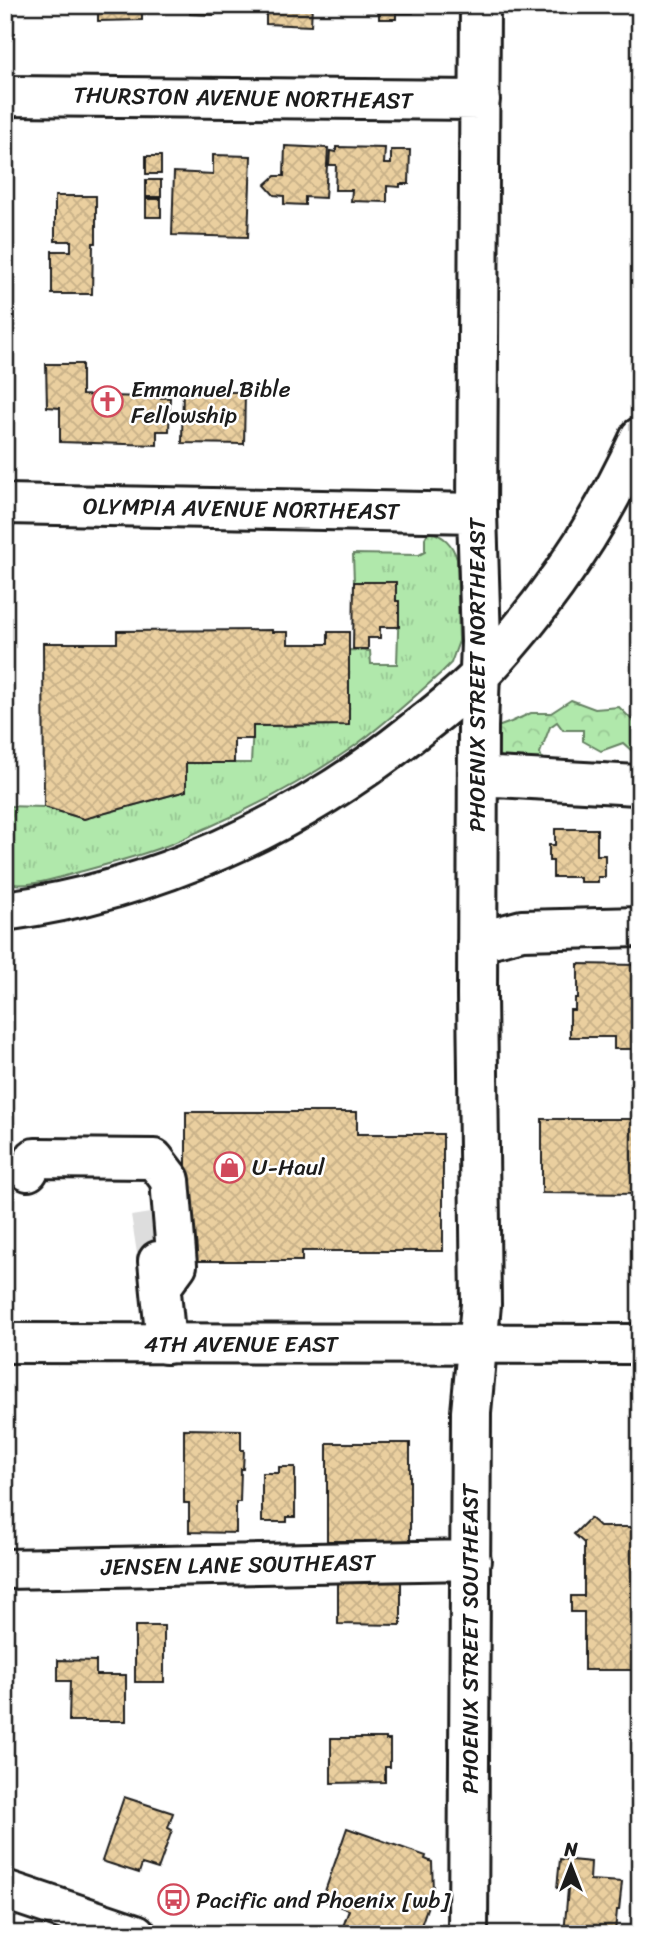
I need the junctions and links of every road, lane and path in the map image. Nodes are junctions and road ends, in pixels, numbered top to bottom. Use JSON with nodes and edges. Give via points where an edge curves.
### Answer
{"nodes":[{"id":1,"x":480,"y":5,"type":"edge"},
{"id":2,"x":5,"y":96,"type":"edge"},
{"id":3,"x":480,"y":100,"type":"junction"},
{"id":4,"x":640,"y":437,"type":"edge"},
{"id":5,"x":5,"y":504,"type":"edge"},
{"id":6,"x":477,"y":513,"type":"junction"},
{"id":7,"x":481,"y":674,"type":"junction"},
{"id":8,"x":478,"y":776,"type":"junction"},
{"id":9,"x":637,"y":785,"type":"dead end"},
{"id":10,"x":5,"y":911,"type":"edge"},
{"id":11,"x":640,"y":927,"type":"edge"},
{"id":12,"x":477,"y":942,"type":"junction"},
{"id":13,"x":16,"y":1171,"type":"edge"},
{"id":14,"x":150,"y":1213,"type":"tunnel mouth"},
{"id":15,"x":5,"y":1343,"type":"edge"},
{"id":16,"x":166,"y":1344,"type":"junction"},
{"id":17,"x":477,"y":1344,"type":"junction"},
{"id":18,"x":640,"y":1344,"type":"edge"},
{"id":19,"x":471,"y":1560,"type":"junction"},
{"id":20,"x":5,"y":1569,"type":"edge"},
{"id":21,"x":5,"y":1890,"type":"edge"},
{"id":22,"x":136,"y":1934,"type":"edge"},
{"id":23,"x":468,"y":1934,"type":"edge"}],
"edges":[{"from":1,"to":3,"type":"street","name":"PHOENIX STREET NORTHEAST"},
{"from":2,"to":3,"type":"street","name":"THURSTON AVENUE NORTHEAST"},
{"from":3,"to":6,"type":"street","name":"PHOENIX STREET NORTHEAST"},
{"from":4,"to":7,"type":"street","via":[[573,556]]},
{"from":5,"to":6,"type":"street","name":"OLYMPIA AVENUE NORTHEAST"},
{"from":6,"to":7,"type":"street","name":"PHOENIX STREET NORTHEAST"},
{"from":7,"to":8,"type":"street","name":"PHOENIX STREET NORTHEAST"},
{"from":7,"to":10,"type":"street","via":[[354,776],[237,842],[196,861],[110,889]]},
{"from":8,"to":9,"type":"street"},
{"from":8,"to":12,"type":"street","name":"PHOENIX STREET NORTHEAST"},
{"from":11,"to":12,"type":"street","via":[[522,930]]},
{"from":12,"to":17,"type":"street","name":"PHOENIX STREET NORTHEAST","via":[[481,1304]]},
{"from":13,"to":14,"type":"street","via":[[124,1171],[145,1186]]},
{"from":13,"to":16,"type":"street","via":[[36,1158],[154,1159],[170,1180],[177,1265],[159,1269]]},
{"from":15,"to":16,"type":"street","name":"4TH AVENUE EAST"},
{"from":16,"to":17,"type":"street","name":"4TH AVENUE EAST"},
{"from":17,"to":18,"type":"street","name":"4TH AVENUE EAST"},
{"from":17,"to":19,"type":"street","name":"PHOENIX STREET SOUTHEAST","via":[[471,1412]]},
{"from":19,"to":20,"type":"street","name":"JENSEN LANE SOUTHEAST"},
{"from":19,"to":23,"type":"street","name":"PHOENIX STREET SOUTHEAST"},
{"from":21,"to":22,"type":"street"}]}
